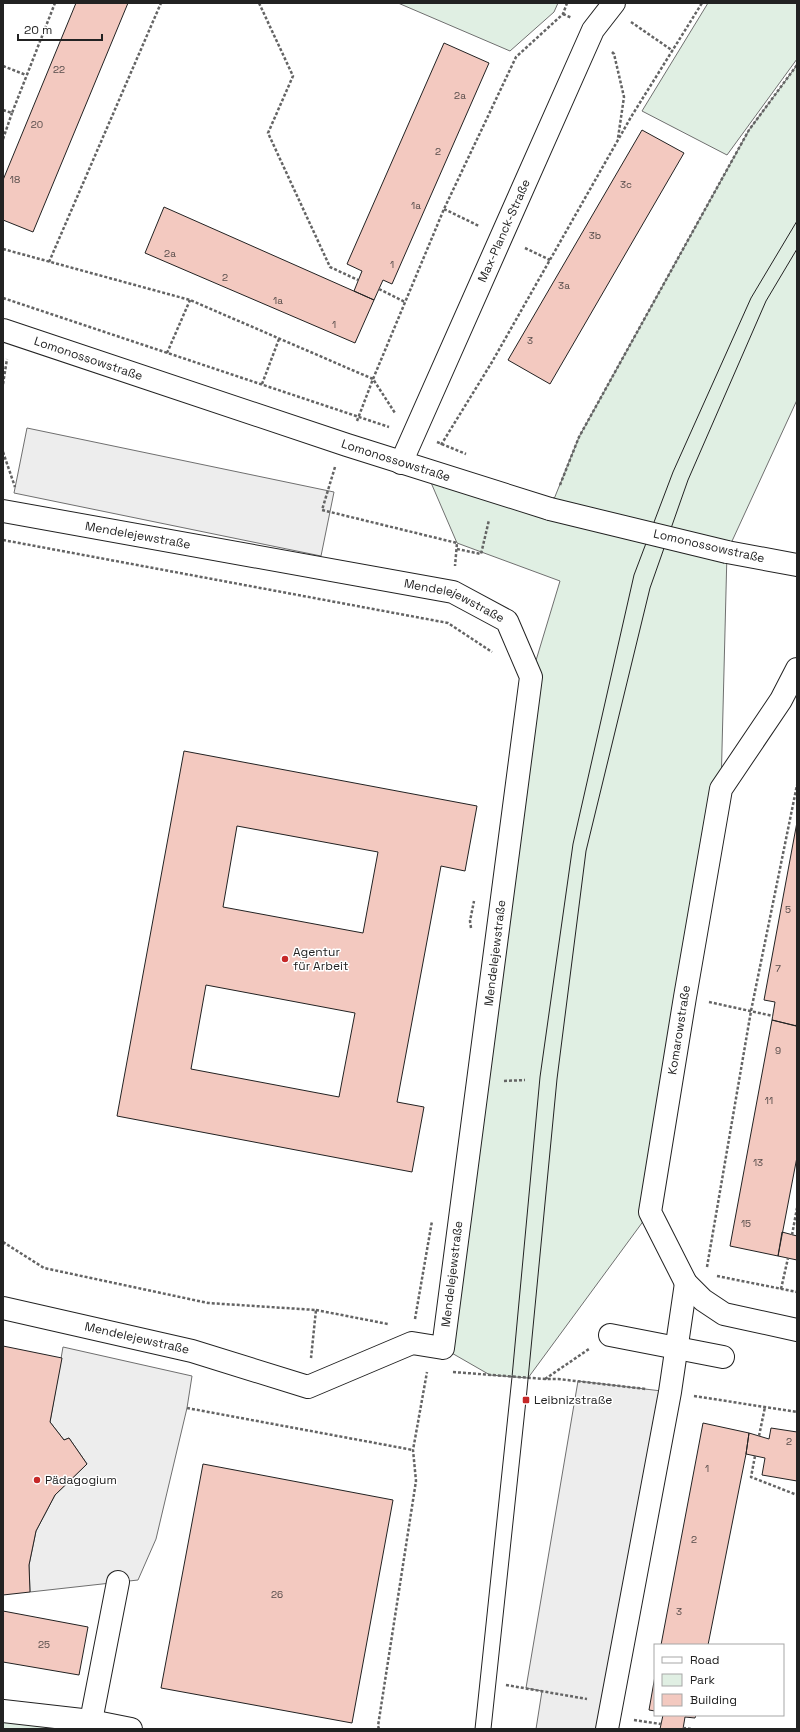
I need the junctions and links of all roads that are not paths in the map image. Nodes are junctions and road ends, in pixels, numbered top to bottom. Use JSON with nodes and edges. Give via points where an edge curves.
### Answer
{"nodes":[{"id":1,"x":621,"y":11,"type":"edge"},
{"id":2,"x":3,"y":330,"type":"edge"},
{"id":3,"x":401,"y":463,"type":"junction"},
{"id":4,"x":3,"y":511,"type":"edge"},
{"id":5,"x":797,"y":565,"type":"edge"},
{"id":6,"x":797,"y":669,"type":"edge"},
{"id":7,"x":789,"y":703,"type":"edge"},
{"id":8,"x":686,"y":1283,"type":"junction"},
{"id":9,"x":3,"y":1308,"type":"edge"},
{"id":10,"x":797,"y":1330,"type":"edge"},
{"id":11,"x":610,"y":1336,"type":"road end"},
{"id":12,"x":676,"y":1348,"type":"junction"},
{"id":13,"x":723,"y":1357,"type":"dead end"},
{"id":14,"x":118,"y":1582,"type":"dead end"},
{"id":15,"x":3,"y":1711,"type":"edge"},
{"id":16,"x":91,"y":1721,"type":"junction"},
{"id":17,"x":131,"y":1729,"type":"edge"},
{"id":18,"x":607,"y":1729,"type":"edge"}],
"edges":[{"from":1,"to":3,"type":"street","name":"Max-Planck-Straße","via":[[593,30]]},
{"from":2,"to":3,"type":"street","name":"Lomonossowstraße"},
{"from":3,"to":5,"type":"street","name":"Lomonossowstraße","bridge":true,"via":[[550,509],[727,552]]},
{"from":4,"to":9,"type":"street","name":"Mendelejewstraße","via":[[453,592],[507,621],[531,677],[443,1348],[413,1336],[308,1387],[192,1351]]},
{"from":6,"to":7,"type":"street","name":"Komarowstraße"},
{"from":7,"to":8,"type":"street","name":"Komarowstraße","via":[[721,789],[650,1212]]},
{"from":8,"to":10,"type":"street","name":"Komarowstraße","via":[[703,1300],[724,1314]]},
{"from":8,"to":12,"type":"street"},
{"from":11,"to":12,"type":"street"},
{"from":12,"to":13,"type":"street"},
{"from":12,"to":18,"type":"street"},
{"from":14,"to":16,"type":"street"},
{"from":15,"to":16,"type":"street"},
{"from":16,"to":17,"type":"street"}]}
